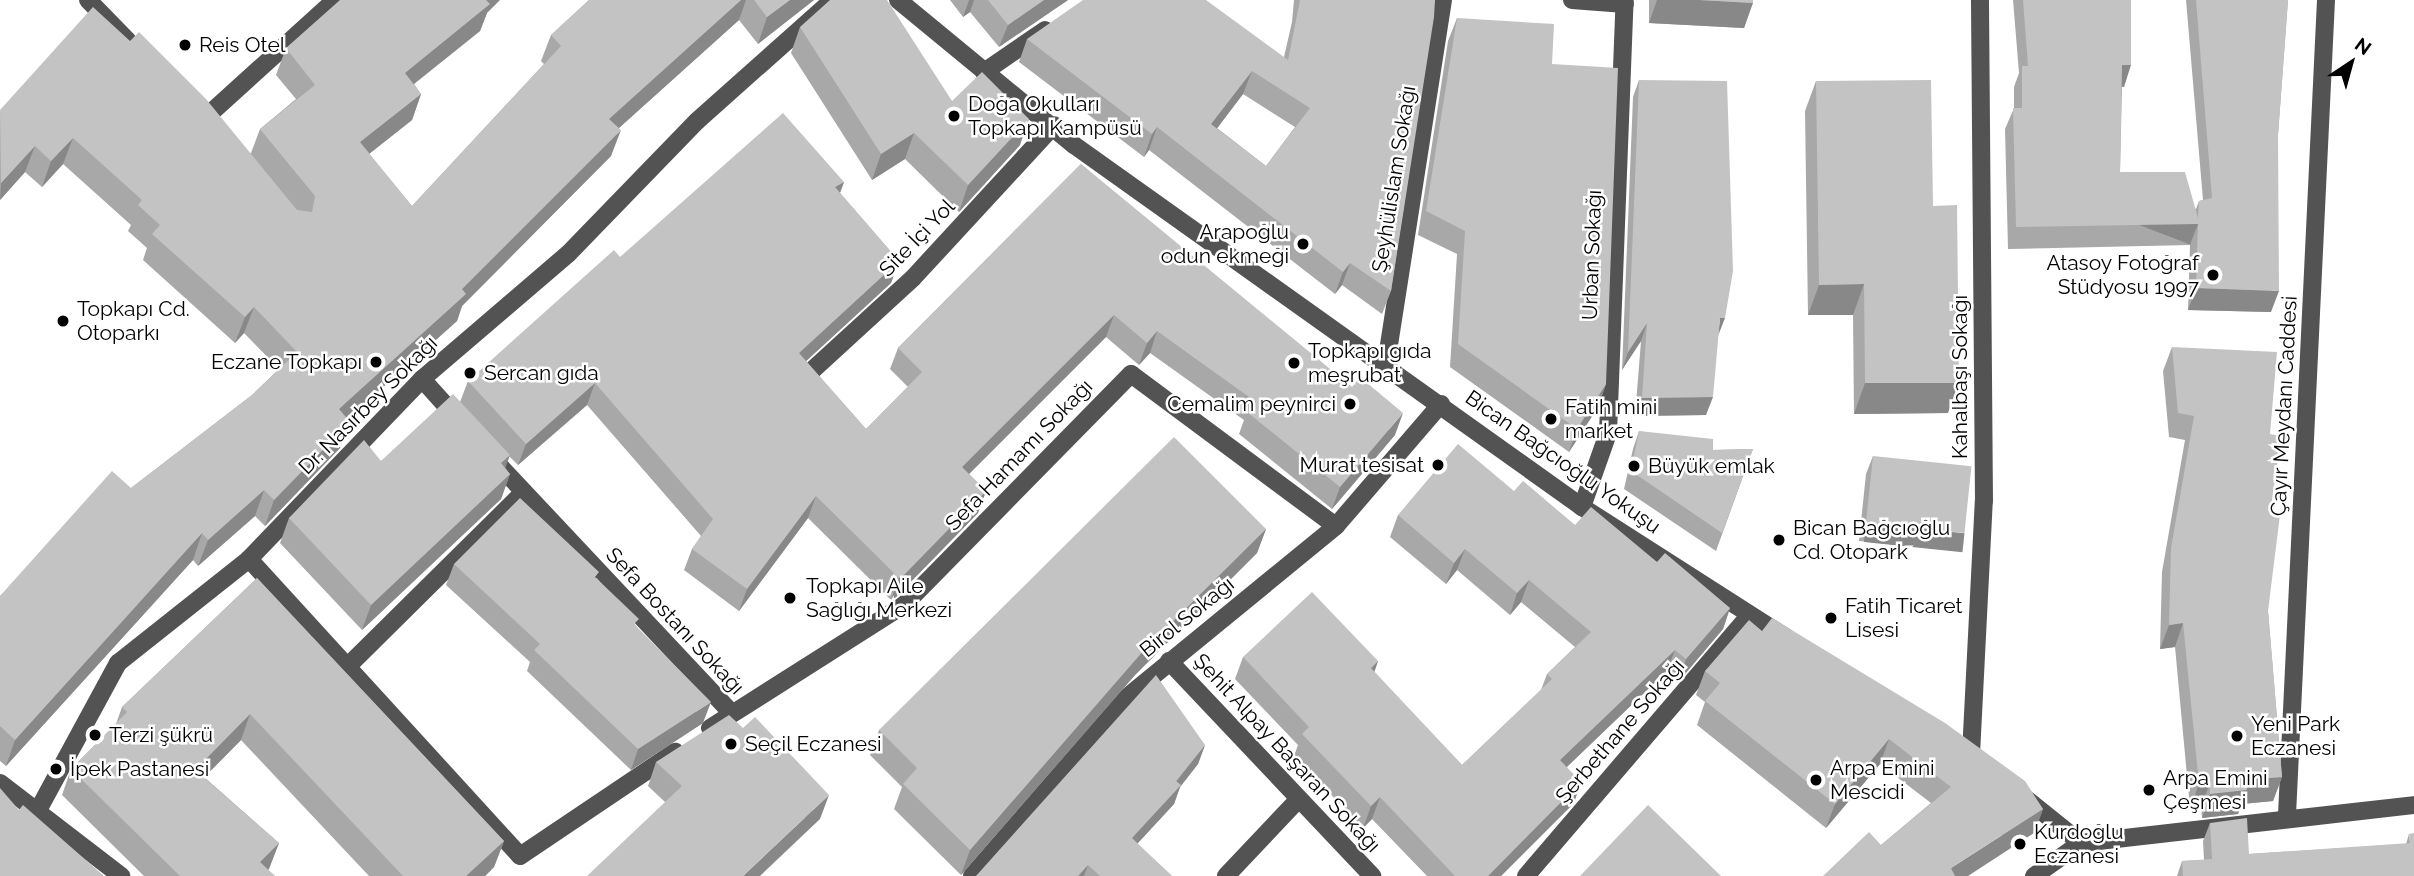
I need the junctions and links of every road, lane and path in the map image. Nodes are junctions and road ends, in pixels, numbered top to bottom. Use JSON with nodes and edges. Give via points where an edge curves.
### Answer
{"nodes":[{"id":1,"x":88,"y":0,"type":"edge"},
{"id":2,"x":335,"y":0,"type":"edge"},
{"id":3,"x":833,"y":0,"type":"edge"},
{"id":4,"x":898,"y":0,"type":"edge"},
{"id":5,"x":1443,"y":0,"type":"edge"},
{"id":6,"x":1572,"y":0,"type":"edge"},
{"id":7,"x":1980,"y":0,"type":"edge"},
{"id":8,"x":2326,"y":0,"type":"edge"},
{"id":9,"x":1625,"y":2,"type":"edge"},
{"id":10,"x":1057,"y":22,"type":"edge"},
{"id":11,"x":144,"y":58,"type":"edge"},
{"id":12,"x":984,"y":72,"type":"junction"},
{"id":13,"x":189,"y":104,"type":"edge"},
{"id":14,"x":205,"y":118,"type":"junction"},
{"id":15,"x":1054,"y":125,"type":"junction"},
{"id":16,"x":221,"y":138,"type":"edge"},
{"id":17,"x":1386,"y":364,"type":"junction"},
{"id":18,"x":806,"y":376,"type":"edge"},
{"id":19,"x":422,"y":379,"type":"junction"},
{"id":20,"x":1441,"y":404,"type":"junction"},
{"id":21,"x":523,"y":494,"type":"junction"},
{"id":22,"x":1581,"y":507,"type":"junction"},
{"id":23,"x":1336,"y":526,"type":"junction"},
{"id":24,"x":249,"y":559,"type":"junction"},
{"id":25,"x":1749,"y":615,"type":"junction"},
{"id":26,"x":1806,"y":651,"type":"edge"},
{"id":27,"x":1170,"y":661,"type":"junction"},
{"id":28,"x":347,"y":667,"type":"junction"},
{"id":29,"x":732,"y":713,"type":"junction"},
{"id":30,"x":1950,"y":741,"type":"edge"},
{"id":31,"x":1971,"y":754,"type":"junction"},
{"id":32,"x":1991,"y":770,"type":"edge"},
{"id":33,"x":0,"y":783,"type":"edge"},
{"id":34,"x":2011,"y":787,"type":"edge"},
{"id":35,"x":1296,"y":802,"type":"junction"},
{"id":36,"x":2414,"y":804,"type":"edge"},
{"id":37,"x":36,"y":814,"type":"junction"},
{"id":38,"x":2287,"y":815,"type":"junction"},
{"id":39,"x":2081,"y":843,"type":"junction"},
{"id":40,"x":121,"y":876,"type":"edge"},
{"id":41,"x":972,"y":876,"type":"edge"},
{"id":42,"x":1226,"y":876,"type":"edge"},
{"id":43,"x":1373,"y":876,"type":"edge"},
{"id":44,"x":1526,"y":876,"type":"edge"},
{"id":45,"x":2034,"y":876,"type":"edge"}],
"edges":[{"from":1,"to":11,"type":"street"},
{"from":2,"to":14,"type":"street"},
{"from":3,"to":19,"type":"street","name":"Dr. Nasırbey Sokağı","via":[[696,121],[568,254]]},
{"from":4,"to":12,"type":"street","name":"Bican Bağcıoğlu Yokuşu"},
{"from":5,"to":17,"type":"street","name":"Şeyhülislam Sokağı"},
{"from":6,"to":9,"type":"street"},
{"from":7,"to":31,"type":"street","name":"Kahalbaşı Sokağı","via":[[1984,501]]},
{"from":8,"to":38,"type":"street","name":"Çayır Meydanı Caddesi"},
{"from":9,"to":22,"type":"street","name":"Urban Sokağı","via":[[1608,433]]},
{"from":10,"to":12,"type":"street"},
{"from":12,"to":15,"type":"street","name":"Bican Bağcıoğlu Yokuşu"},
{"from":13,"to":14,"type":"street"},
{"from":14,"to":16,"type":"street"},
{"from":15,"to":17,"type":"street","name":"Bican Bağcıoğlu Yokuşu"},
{"from":15,"to":18,"type":"street","name":"Site İçi Yol","via":[[913,278]]},
{"from":17,"to":20,"type":"street","name":"Bican Bağcıoğlu Yokuşu"},
{"from":19,"to":21,"type":"street","name":"Sefa Bostanı Sokağı"},
{"from":19,"to":24,"type":"street","name":"Dr. Nasırbey Sokağı"},
{"from":20,"to":22,"type":"street","name":"Bican Bağcıoğlu Yokuşu"},
{"from":20,"to":23,"type":"street","name":"Birol Sokağı"},
{"from":21,"to":28,"type":"street"},
{"from":21,"to":29,"type":"street","name":"Sefa Bostanı Sokağı"},
{"from":22,"to":25,"type":"street","name":"Bican Bağcıoğlu Yokuşu"},
{"from":23,"to":27,"type":"street","name":"Birol Sokağı"},
{"from":23,"to":29,"type":"street","name":"Sefa Hamamı Sokağı","via":[[1130,374],[904,605]]},
{"from":24,"to":28,"type":"street","name":"Sefa Bostanı Sokağı"},
{"from":24,"to":37,"type":"street","name":"Dr. Nasırbey Sokağı","via":[[118,663]]},
{"from":25,"to":26,"type":"street","name":"Bican Bağcıoğlu Yokuşu"},
{"from":25,"to":44,"type":"street","name":"Şerbethane Sokağı"},
{"from":27,"to":35,"type":"street","name":"Şehit Alpay Başaran Sokağı"},
{"from":27,"to":41,"type":"street","name":"Birol Sokağı","via":[[1126,698]]},
{"from":28,"to":29,"type":"street","name":"Sefa Bostanı Sokağı","via":[[520,856]]},
{"from":30,"to":31,"type":"street"},
{"from":31,"to":32,"type":"street"},
{"from":33,"to":37,"type":"street"},
{"from":34,"to":39,"type":"street"},
{"from":35,"to":42,"type":"street"},
{"from":35,"to":43,"type":"street","name":"Şehit Alpay Başaran Sokağı"},
{"from":36,"to":38,"type":"street"},
{"from":37,"to":40,"type":"street"},
{"from":38,"to":39,"type":"street"},
{"from":39,"to":45,"type":"street"}]}
